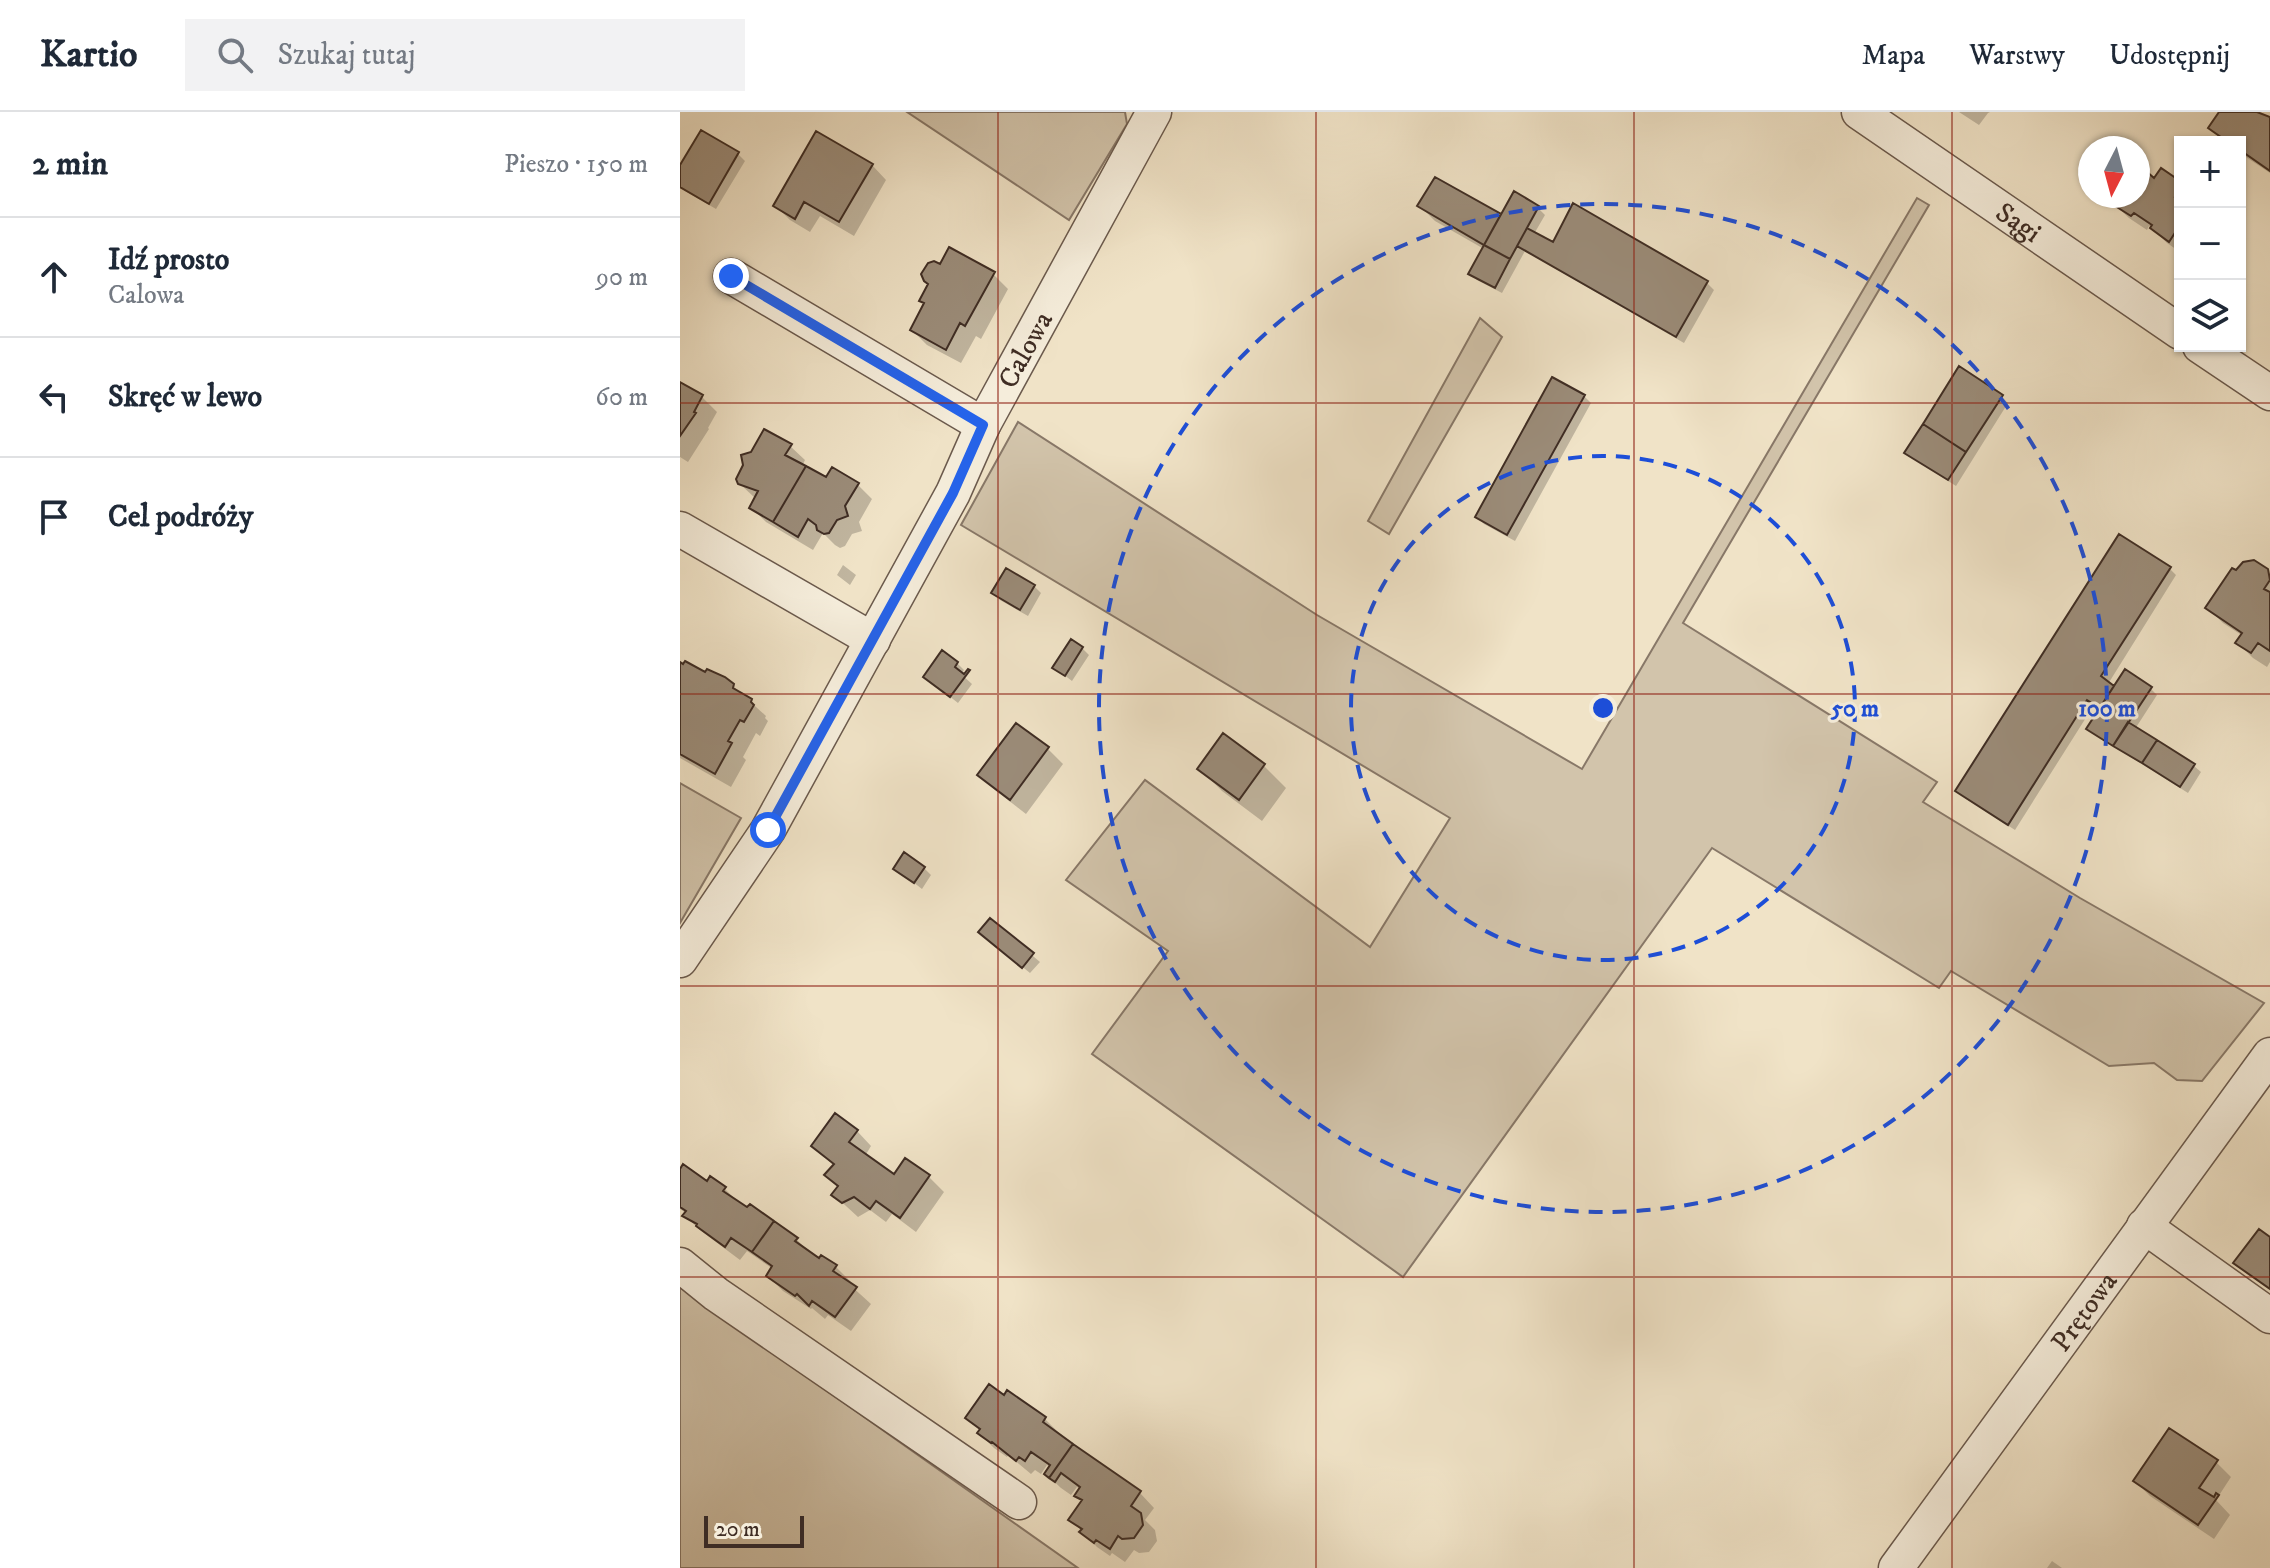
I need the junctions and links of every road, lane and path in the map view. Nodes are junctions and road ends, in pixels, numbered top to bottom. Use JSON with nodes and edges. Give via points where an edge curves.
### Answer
{"nodes":[{"id":1,"x":1154,"y":112,"type":"edge"},
{"id":2,"x":1859,"y":112,"type":"edge"},
{"id":3,"x":731,"y":276,"type":"dead end"},
{"id":4,"x":2174,"y":328,"type":"edge"},
{"id":5,"x":2209,"y":352,"type":"edge"},
{"id":6,"x":2270,"y":393,"type":"edge"},
{"id":7,"x":983,"y":425,"type":"junction"},
{"id":8,"x":680,"y":529,"type":"edge"},
{"id":9,"x":873,"y":640,"type":"junction"},
{"id":10,"x":680,"y":960,"type":"edge"},
{"id":11,"x":2270,"y":1055,"type":"edge"},
{"id":12,"x":2144,"y":1226,"type":"junction"},
{"id":13,"x":680,"y":1265,"type":"edge"},
{"id":14,"x":2270,"y":1316,"type":"edge"},
{"id":15,"x":1019,"y":1502,"type":"dead end"},
{"id":16,"x":1896,"y":1568,"type":"edge"}],
"edges":[{"from":1,"to":7,"type":"street","name":"Calowa"},
{"from":2,"to":4,"type":"street","name":"Sągi"},
{"from":3,"to":7,"type":"street"},
{"from":5,"to":6,"type":"street"},
{"from":7,"to":9,"type":"street","name":"Calowa","via":[[953,493]]},
{"from":8,"to":9,"type":"street"},
{"from":9,"to":10,"type":"street","name":"Calowa","via":[[768,830]]},
{"from":11,"to":12,"type":"street","name":"Prętowa"},
{"from":12,"to":14,"type":"street"},
{"from":12,"to":16,"type":"street","name":"Prętowa"},
{"from":13,"to":15,"type":"street"}]}
